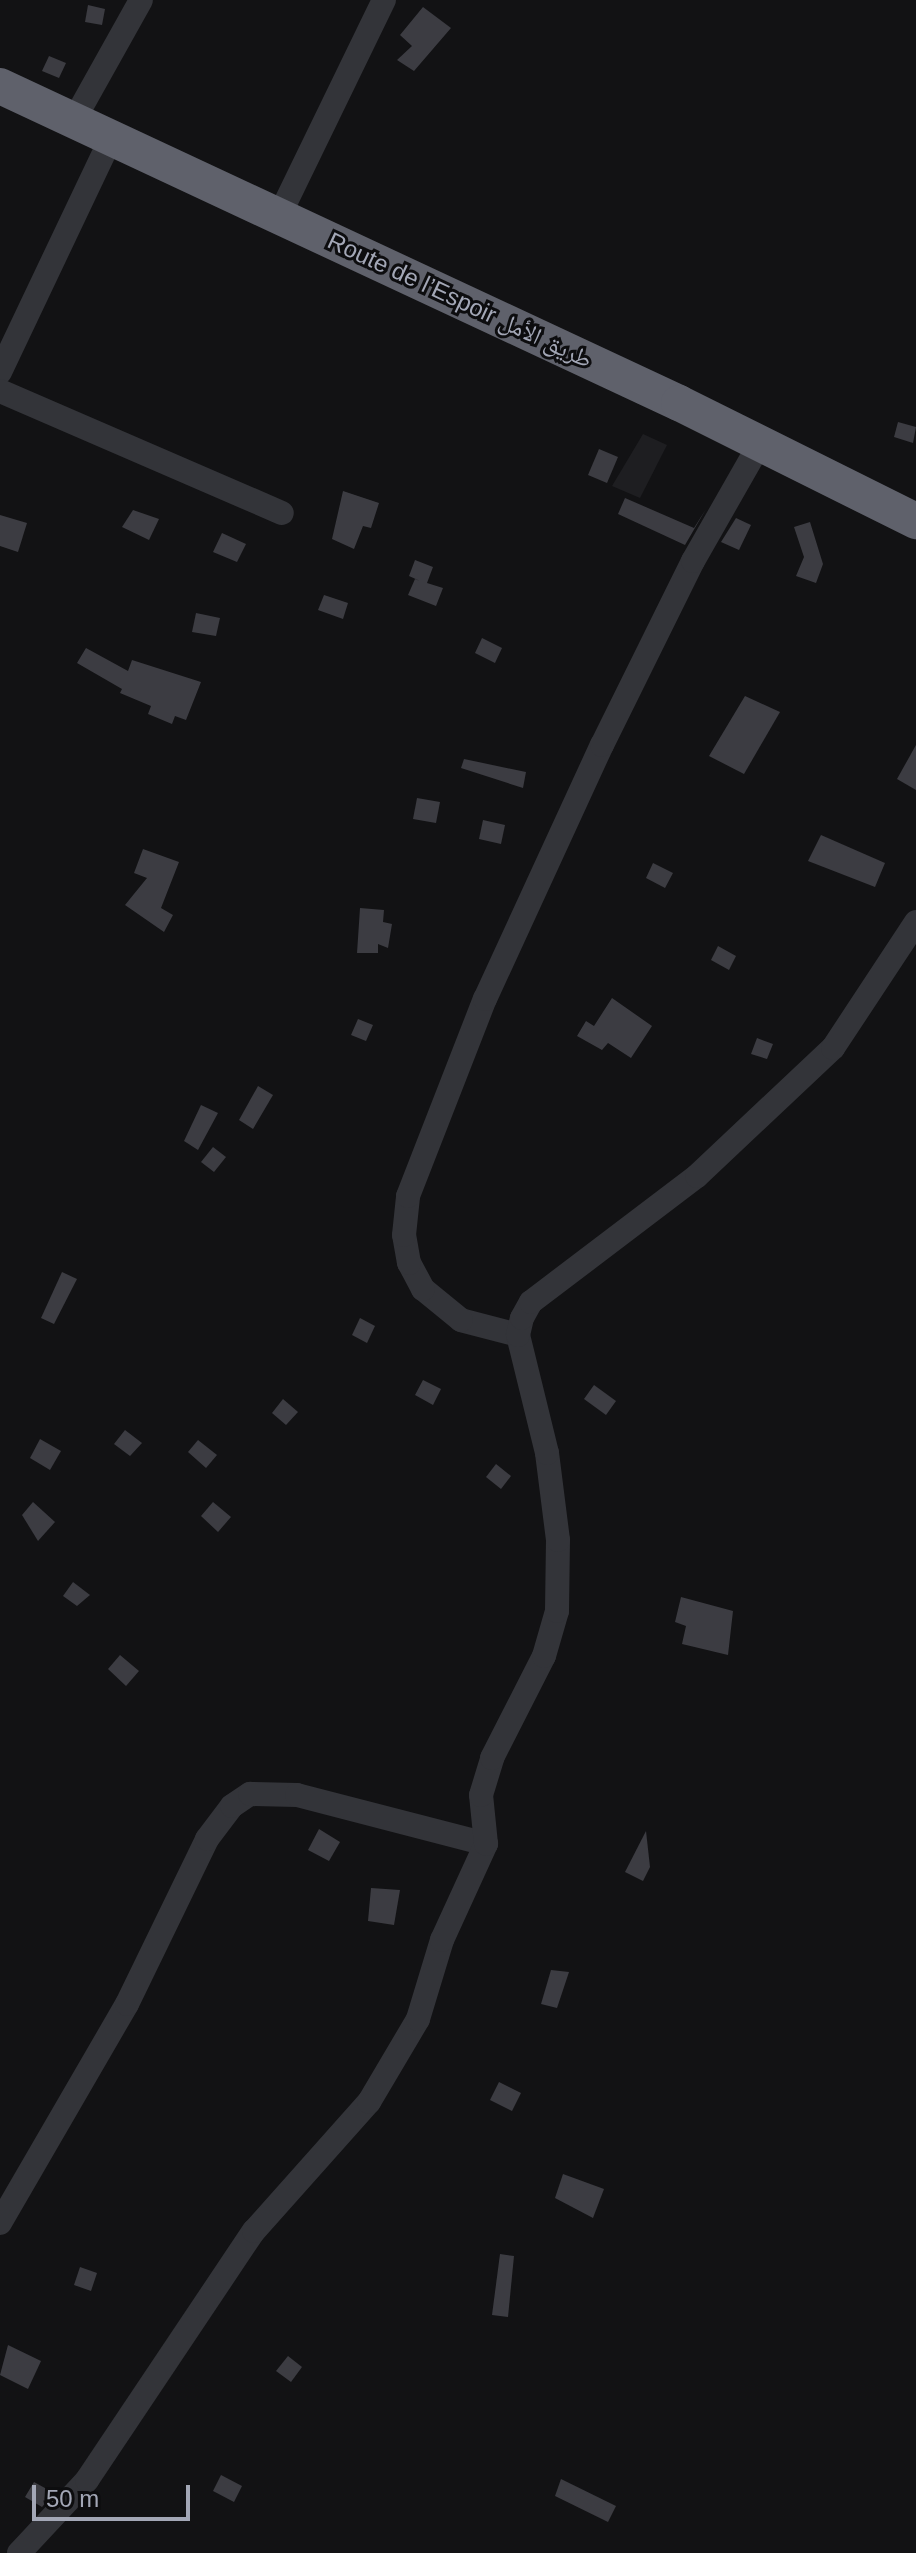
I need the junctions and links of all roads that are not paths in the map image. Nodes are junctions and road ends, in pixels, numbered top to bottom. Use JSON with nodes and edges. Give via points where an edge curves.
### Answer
{"nodes":[{"id":1,"x":141,"y":0,"type":"edge"},
{"id":2,"x":384,"y":0,"type":"edge"},
{"id":3,"x":0,"y":86,"type":"edge"},
{"id":4,"x":74,"y":120,"type":"junction"},
{"id":5,"x":111,"y":138,"type":"junction"},
{"id":6,"x":280,"y":214,"type":"junction"},
{"id":7,"x":0,"y":372,"type":"edge"},
{"id":8,"x":0,"y":391,"type":"edge"},
{"id":9,"x":761,"y":442,"type":"junction"},
{"id":10,"x":282,"y":513,"type":"dead end"},
{"id":11,"x":916,"y":521,"type":"edge"},
{"id":12,"x":916,"y":922,"type":"edge"},
{"id":13,"x":518,"y":1335,"type":"junction"},
{"id":14,"x":486,"y":1844,"type":"junction"},
{"id":15,"x":0,"y":2223,"type":"edge"},
{"id":16,"x":19,"y":2553,"type":"edge"}],
"edges":[{"from":1,"to":4,"type":"street"},
{"from":2,"to":6,"type":"street"},
{"from":3,"to":4,"type":"highway","name":"Route de l’Espoir طريق الأمل"},
{"from":4,"to":5,"type":"highway","name":"Route de l’Espoir طريق الأمل"},
{"from":5,"to":6,"type":"highway","name":"Route de l’Espoir طريق الأمل"},
{"from":5,"to":7,"type":"street"},
{"from":6,"to":9,"type":"highway","name":"Route de l’Espoir طريق الأمل"},
{"from":8,"to":10,"type":"street"},
{"from":9,"to":11,"type":"highway","name":"Route de l’Espoir طريق الأمل"},
{"from":9,"to":13,"type":"street","via":[[693,561],[602,745],[485,999],[408,1196],[404,1235],[409,1263],[423,1289],[461,1320]]},
{"from":12,"to":13,"type":"street","via":[[833,1048],[697,1176],[531,1302]]},
{"from":13,"to":14,"type":"street","via":[[547,1453],[560,1578],[544,1656],[509,1720],[481,1795]]},
{"from":14,"to":15,"type":"street","via":[[297,1795],[250,1794],[232,1806],[207,1839],[127,2004]]},
{"from":14,"to":16,"type":"street","via":[[442,1940],[418,2019],[389,2075],[254,2231],[87,2480]]}]}
